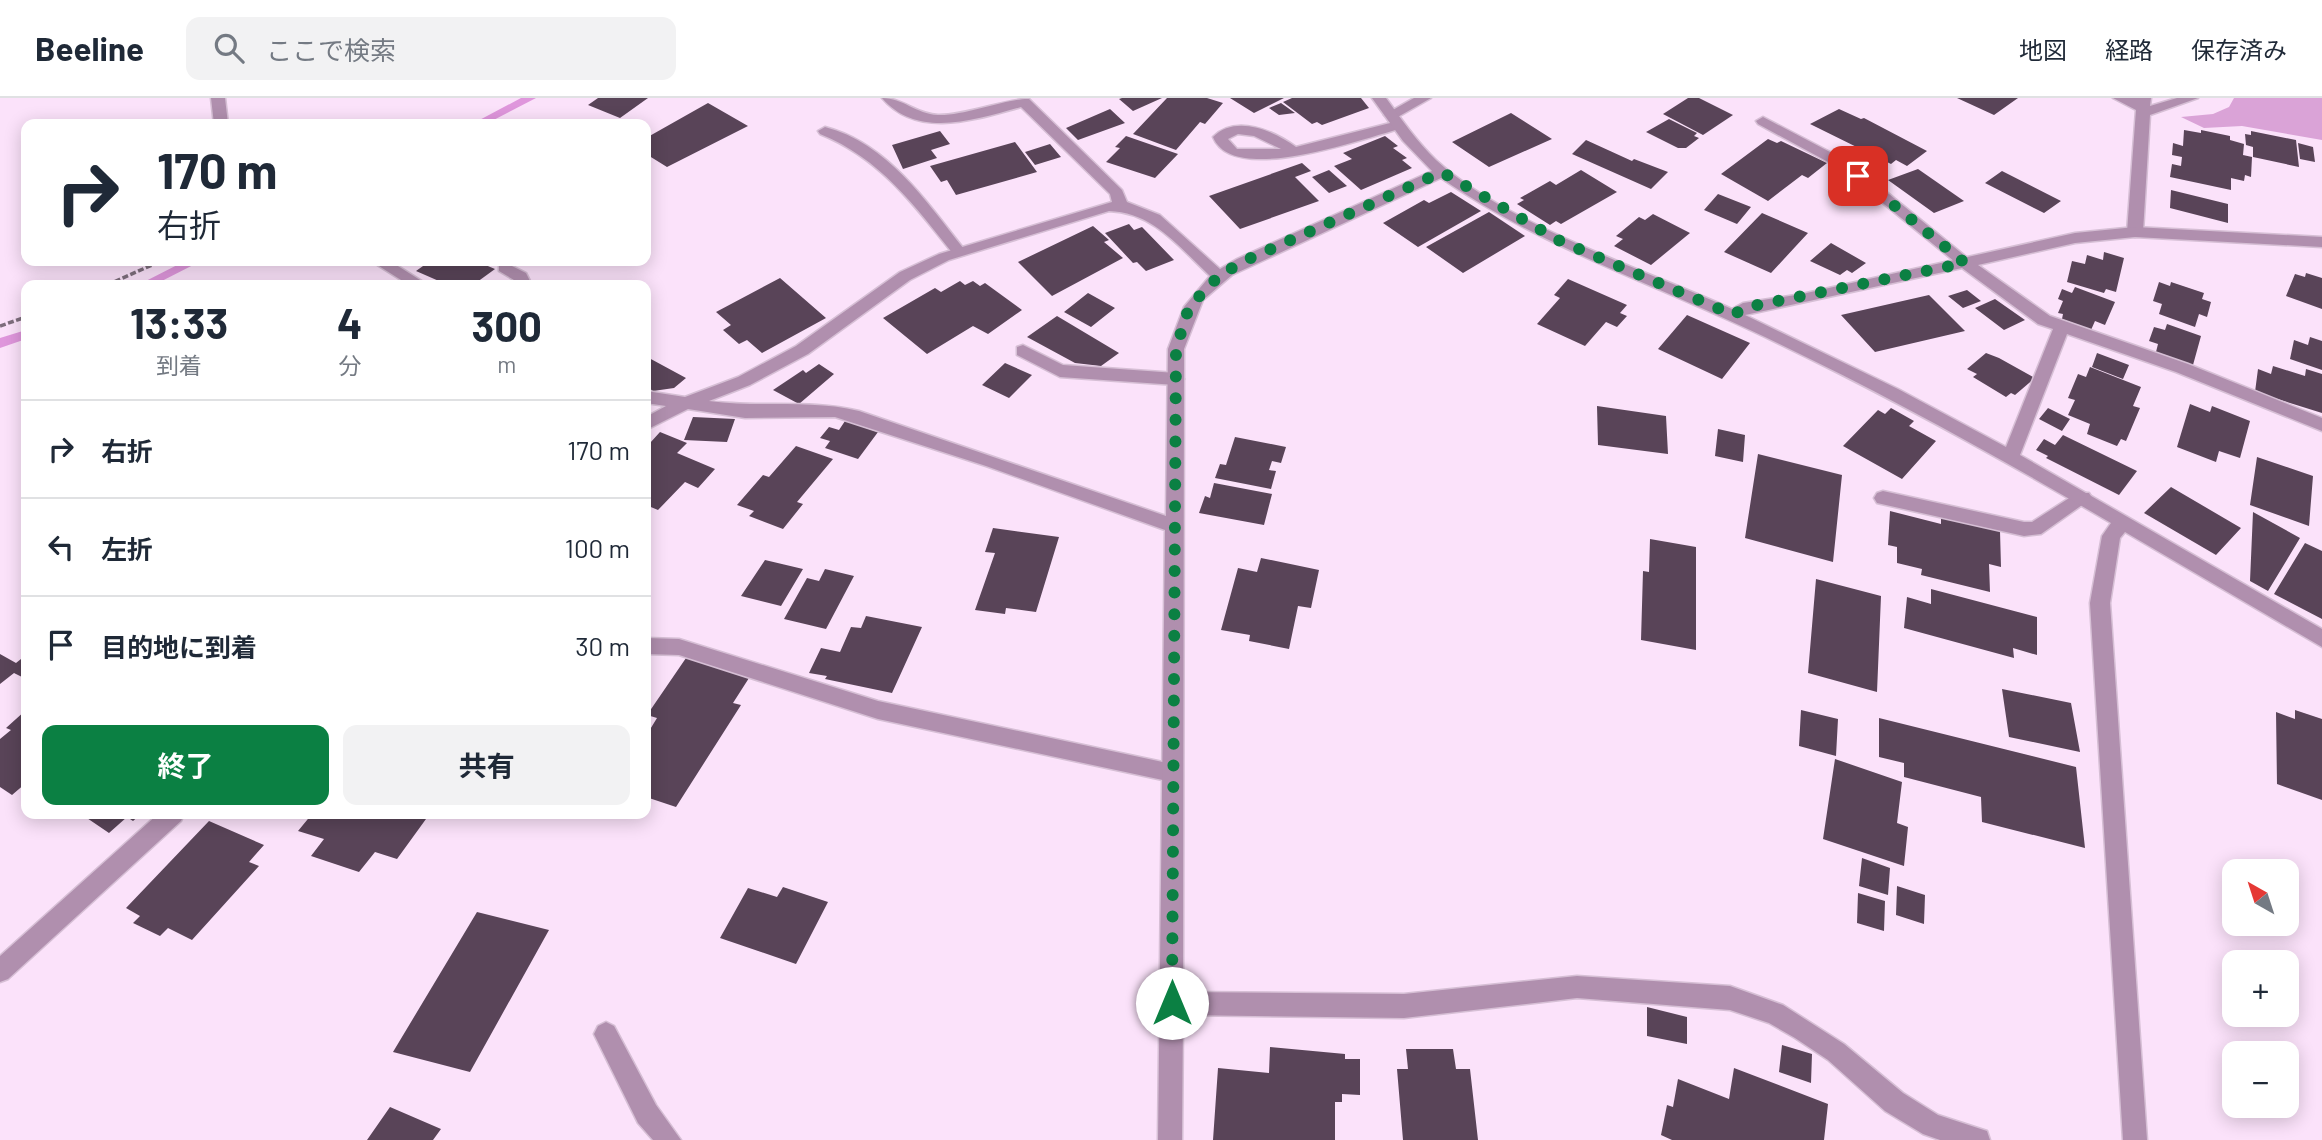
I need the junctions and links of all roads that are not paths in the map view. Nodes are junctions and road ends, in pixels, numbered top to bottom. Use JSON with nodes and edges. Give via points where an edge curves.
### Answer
{"nodes":[{"id":1,"x":218,"y":98,"type":"edge"},
{"id":2,"x":889,"y":98,"type":"edge"},
{"id":3,"x":1379,"y":98,"type":"edge"},
{"id":4,"x":1424,"y":98,"type":"edge"},
{"id":5,"x":2120,"y":98,"type":"edge"},
{"id":6,"x":2191,"y":98,"type":"edge"},
{"id":7,"x":2144,"y":106,"type":"edge"},
{"id":8,"x":219,"y":119,"type":"edge"},
{"id":9,"x":1395,"y":120,"type":"junction"},
{"id":10,"x":1763,"y":121,"type":"dead end"},
{"id":11,"x":825,"y":131,"type":"dead end"},
{"id":12,"x":1293,"y":151,"type":"dead end"},
{"id":13,"x":1442,"y":172,"type":"junction"},
{"id":14,"x":1119,"y":204,"type":"junction"},
{"id":15,"x":2135,"y":232,"type":"junction"},
{"id":16,"x":2322,"y":242,"type":"edge"},
{"id":17,"x":959,"y":252,"type":"junction"},
{"id":18,"x":1965,"y":263,"type":"junction"},
{"id":19,"x":388,"y":266,"type":"edge"},
{"id":20,"x":504,"y":267,"type":"dead end"},
{"id":21,"x":1219,"y":276,"type":"junction"},
{"id":22,"x":411,"y":280,"type":"edge"},
{"id":23,"x":522,"y":280,"type":"edge"},
{"id":24,"x":1734,"y":315,"type":"junction"},
{"id":25,"x":2062,"y":327,"type":"junction"},
{"id":26,"x":1023,"y":351,"type":"dead end"},
{"id":27,"x":1176,"y":379,"type":"junction"},
{"id":28,"x":651,"y":398,"type":"edge"},
{"id":29,"x":688,"y":402,"type":"junction"},
{"id":30,"x":651,"y":421,"type":"edge"},
{"id":31,"x":2322,"y":425,"type":"edge"},
{"id":32,"x":2011,"y":457,"type":"junction"},
{"id":33,"x":1883,"y":498,"type":"dead end"},
{"id":34,"x":2083,"y":498,"type":"junction"},
{"id":35,"x":2122,"y":522,"type":"junction"},
{"id":36,"x":1176,"y":527,"type":"junction"},
{"id":37,"x":2322,"y":639,"type":"edge"},
{"id":38,"x":651,"y":646,"type":"edge"},
{"id":39,"x":1172,"y":773,"type":"junction"},
{"id":40,"x":167,"y":819,"type":"edge"},
{"id":41,"x":0,"y":971,"type":"edge"},
{"id":42,"x":1172,"y":1003,"type":"junction"},
{"id":43,"x":606,"y":1034,"type":"dead end"},
{"id":44,"x":669,"y":1140,"type":"edge"},
{"id":45,"x":1170,"y":1140,"type":"edge"},
{"id":46,"x":1978,"y":1140,"type":"edge"},
{"id":47,"x":2135,"y":1140,"type":"edge"}],
"edges":[{"from":1,"to":8,"type":"street"},
{"from":2,"to":14,"type":"street","via":[[910,115],[927,120],[954,119],[1024,102],[1117,193]]},
{"from":3,"to":9,"type":"street"},
{"from":4,"to":9,"type":"street"},
{"from":5,"to":7,"type":"street"},
{"from":6,"to":7,"type":"street"},
{"from":7,"to":15,"type":"lane"},
{"from":9,"to":12,"type":"street"},
{"from":9,"to":13,"type":"street"},
{"from":10,"to":18,"type":"street","via":[[1846,166]]},
{"from":11,"to":17,"type":"street","via":[[847,138],[879,160]]},
{"from":13,"to":21,"type":"street"},
{"from":13,"to":24,"type":"street","via":[[1560,241]]},
{"from":14,"to":17,"type":"street"},
{"from":14,"to":21,"type":"street","via":[[1144,210]]},
{"from":15,"to":16,"type":"street"},
{"from":15,"to":18,"type":"street","via":[[2075,238]]},
{"from":17,"to":29,"type":"street","via":[[905,276],[802,350],[744,381]]},
{"from":18,"to":24,"type":"street","via":[[1743,308]]},
{"from":18,"to":25,"type":"street","via":[[2020,305]]},
{"from":19,"to":22,"type":"street"},
{"from":20,"to":23,"type":"street"},
{"from":21,"to":27,"type":"street","via":[[1189,307],[1176,349]]},
{"from":24,"to":32,"type":"street"},
{"from":25,"to":31,"type":"street","via":[[2182,368]]},
{"from":25,"to":32,"type":"street"},
{"from":26,"to":27,"type":"lane","via":[[1060,371]]},
{"from":27,"to":36,"type":"street"},
{"from":28,"to":29,"type":"street"},
{"from":29,"to":30,"type":"street"},
{"from":29,"to":36,"type":"street","via":[[745,412],[835,411],[859,417]]},
{"from":32,"to":34,"type":"street"},
{"from":33,"to":34,"type":"street","via":[[2035,529]]},
{"from":34,"to":35,"type":"street"},
{"from":35,"to":37,"type":"street"},
{"from":35,"to":47,"type":"street","via":[[2110,536],[2100,603]]},
{"from":36,"to":39,"type":"street"},
{"from":38,"to":39,"type":"street","via":[[679,647],[878,710]]},
{"from":39,"to":42,"type":"street"},
{"from":40,"to":41,"type":"street"},
{"from":42,"to":45,"type":"street"},
{"from":42,"to":46,"type":"street","via":[[1404,1006],[1577,987],[1730,998],[1775,1013],[1802,1030],[1931,1125]]},
{"from":43,"to":44,"type":"street","via":[[647,1114]]}]}
